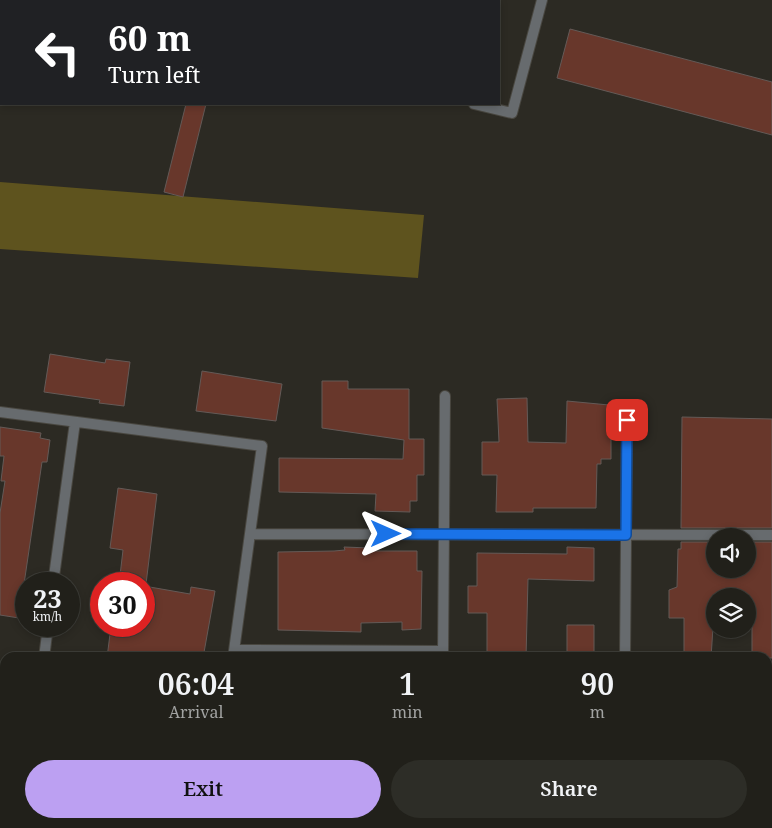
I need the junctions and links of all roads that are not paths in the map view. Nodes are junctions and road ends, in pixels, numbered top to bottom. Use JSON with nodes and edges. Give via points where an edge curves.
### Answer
{"nodes":[{"id":1,"x":542,"y":0,"type":"edge"},
{"id":2,"x":478,"y":105,"type":"edge"},
{"id":3,"x":445,"y":396,"type":"dead end"},
{"id":4,"x":0,"y":412,"type":"edge"},
{"id":5,"x":627,"y":420,"type":"dead end"},
{"id":6,"x":75,"y":422,"type":"junction"},
{"id":7,"x":250,"y":534,"type":"junction"},
{"id":8,"x":444,"y":534,"type":"junction"},
{"id":9,"x":626,"y":535,"type":"junction"},
{"id":10,"x":772,"y":535,"type":"edge"},
{"id":11,"x":56,"y":572,"type":"edge"},
{"id":12,"x":47,"y":637,"type":"edge"},
{"id":13,"x":45,"y":652,"type":"edge"},
{"id":14,"x":233,"y":652,"type":"edge"},
{"id":15,"x":443,"y":652,"type":"edge"},
{"id":16,"x":625,"y":652,"type":"edge"}],
"edges":[{"from":1,"to":2,"type":"street","via":[[512,113]]},
{"from":3,"to":8,"type":"street"},
{"from":4,"to":6,"type":"street"},
{"from":5,"to":9,"type":"street"},
{"from":6,"to":7,"type":"street","via":[[262,446]]},
{"from":6,"to":11,"type":"street"},
{"from":7,"to":8,"type":"street"},
{"from":7,"to":14,"type":"street"},
{"from":8,"to":9,"type":"street"},
{"from":8,"to":15,"type":"street"},
{"from":9,"to":10,"type":"street"},
{"from":9,"to":16,"type":"street"},
{"from":12,"to":13,"type":"street"}]}
